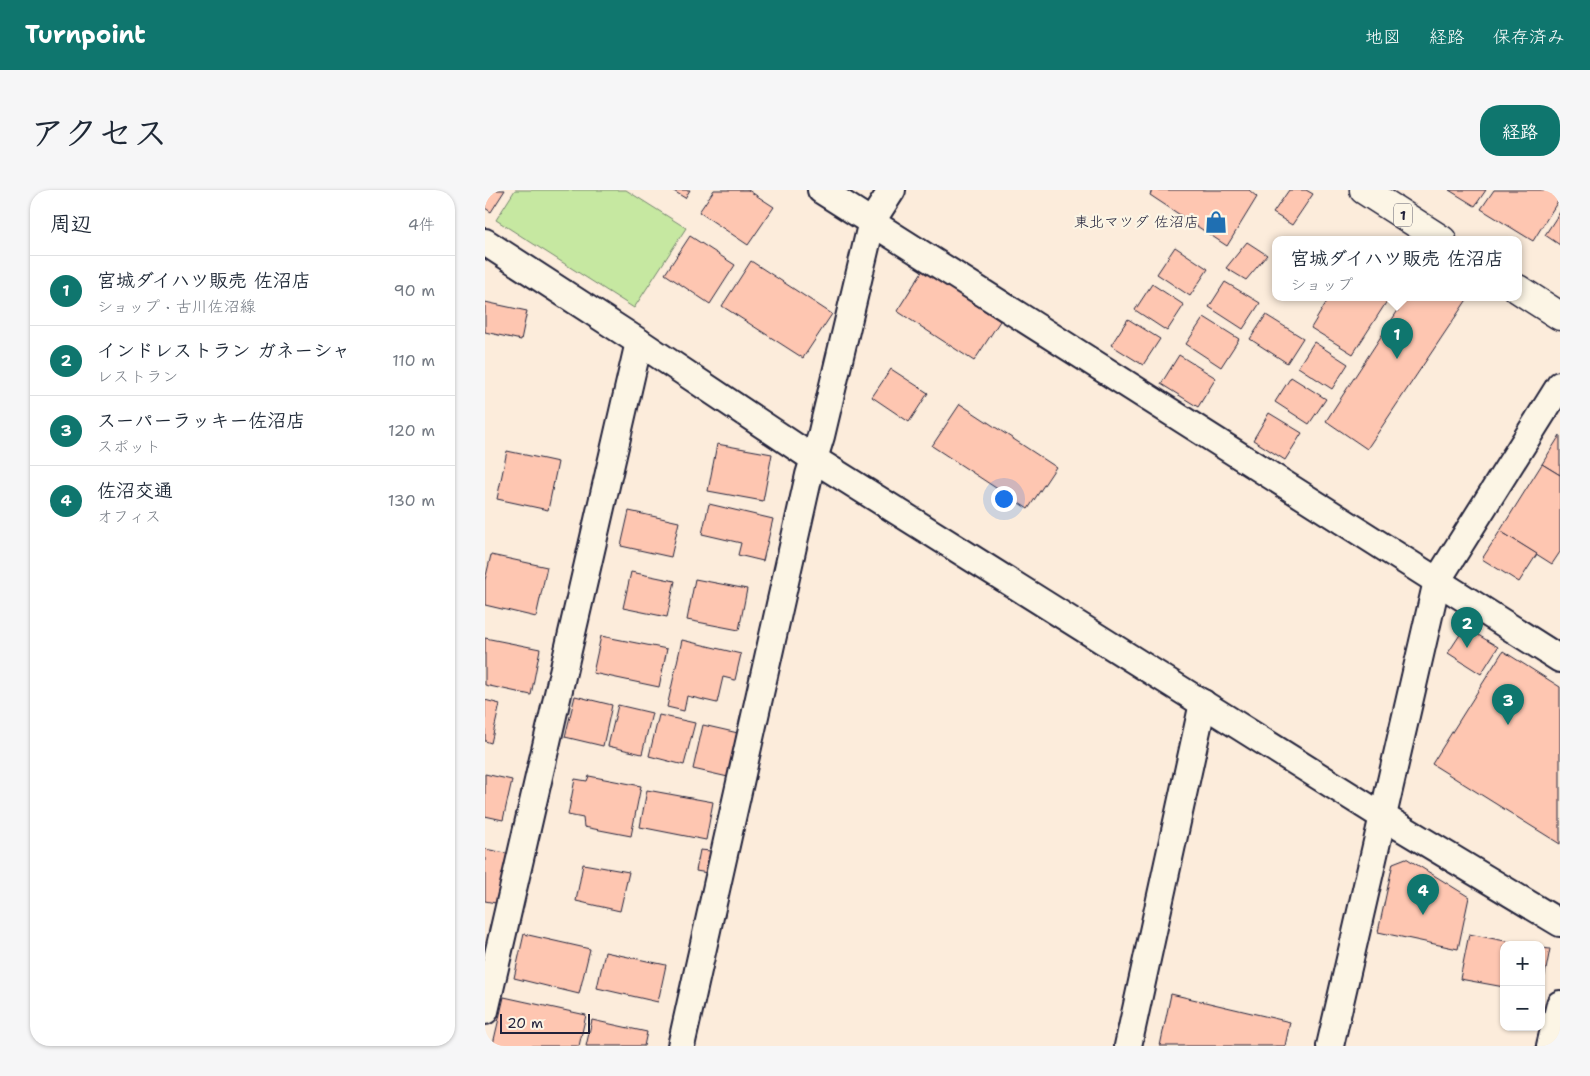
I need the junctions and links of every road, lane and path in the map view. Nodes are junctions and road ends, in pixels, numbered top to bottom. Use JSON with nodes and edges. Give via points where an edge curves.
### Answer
{"nodes":[{"id":1,"x":821,"y":190,"type":"edge"},
{"id":2,"x":893,"y":190,"type":"edge"},
{"id":3,"x":1364,"y":190,"type":"edge"},
{"id":4,"x":872,"y":221,"type":"junction"},
{"id":5,"x":1436,"y":236,"type":"edge"},
{"id":6,"x":485,"y":242,"type":"edge"},
{"id":7,"x":1522,"y":292,"type":"edge"},
{"id":8,"x":1560,"y":316,"type":"edge"},
{"id":9,"x":639,"y":342,"type":"junction"},
{"id":10,"x":1560,"y":385,"type":"edge"},
{"id":11,"x":814,"y":459,"type":"junction"},
{"id":12,"x":1437,"y":581,"type":"junction"},
{"id":13,"x":1560,"y":658,"type":"edge"},
{"id":14,"x":1203,"y":702,"type":"junction"},
{"id":15,"x":1382,"y":816,"type":"junction"},
{"id":16,"x":1560,"y":923,"type":"edge"},
{"id":17,"x":1560,"y":1004,"type":"edge"},
{"id":18,"x":485,"y":1011,"type":"edge"},
{"id":19,"x":681,"y":1046,"type":"edge"},
{"id":20,"x":1128,"y":1046,"type":"edge"},
{"id":21,"x":1330,"y":1046,"type":"edge"},
{"id":22,"x":1550,"y":1046,"type":"edge"}],
"edges":[{"from":1,"to":4,"type":"street"},
{"from":2,"to":4,"type":"street"},
{"from":3,"to":5,"type":"main road","number":"1"},
{"from":4,"to":11,"type":"street"},
{"from":4,"to":12,"type":"street"},
{"from":6,"to":9,"type":"street"},
{"from":7,"to":8,"type":"main road"},
{"from":9,"to":11,"type":"street"},
{"from":9,"to":18,"type":"street"},
{"from":10,"to":12,"type":"street"},
{"from":11,"to":14,"type":"street"},
{"from":11,"to":19,"type":"street"},
{"from":12,"to":13,"type":"street"},
{"from":12,"to":15,"type":"street"},
{"from":14,"to":15,"type":"street"},
{"from":14,"to":20,"type":"street"},
{"from":15,"to":16,"type":"street"},
{"from":15,"to":21,"type":"street"},
{"from":17,"to":22,"type":"street"}]}
